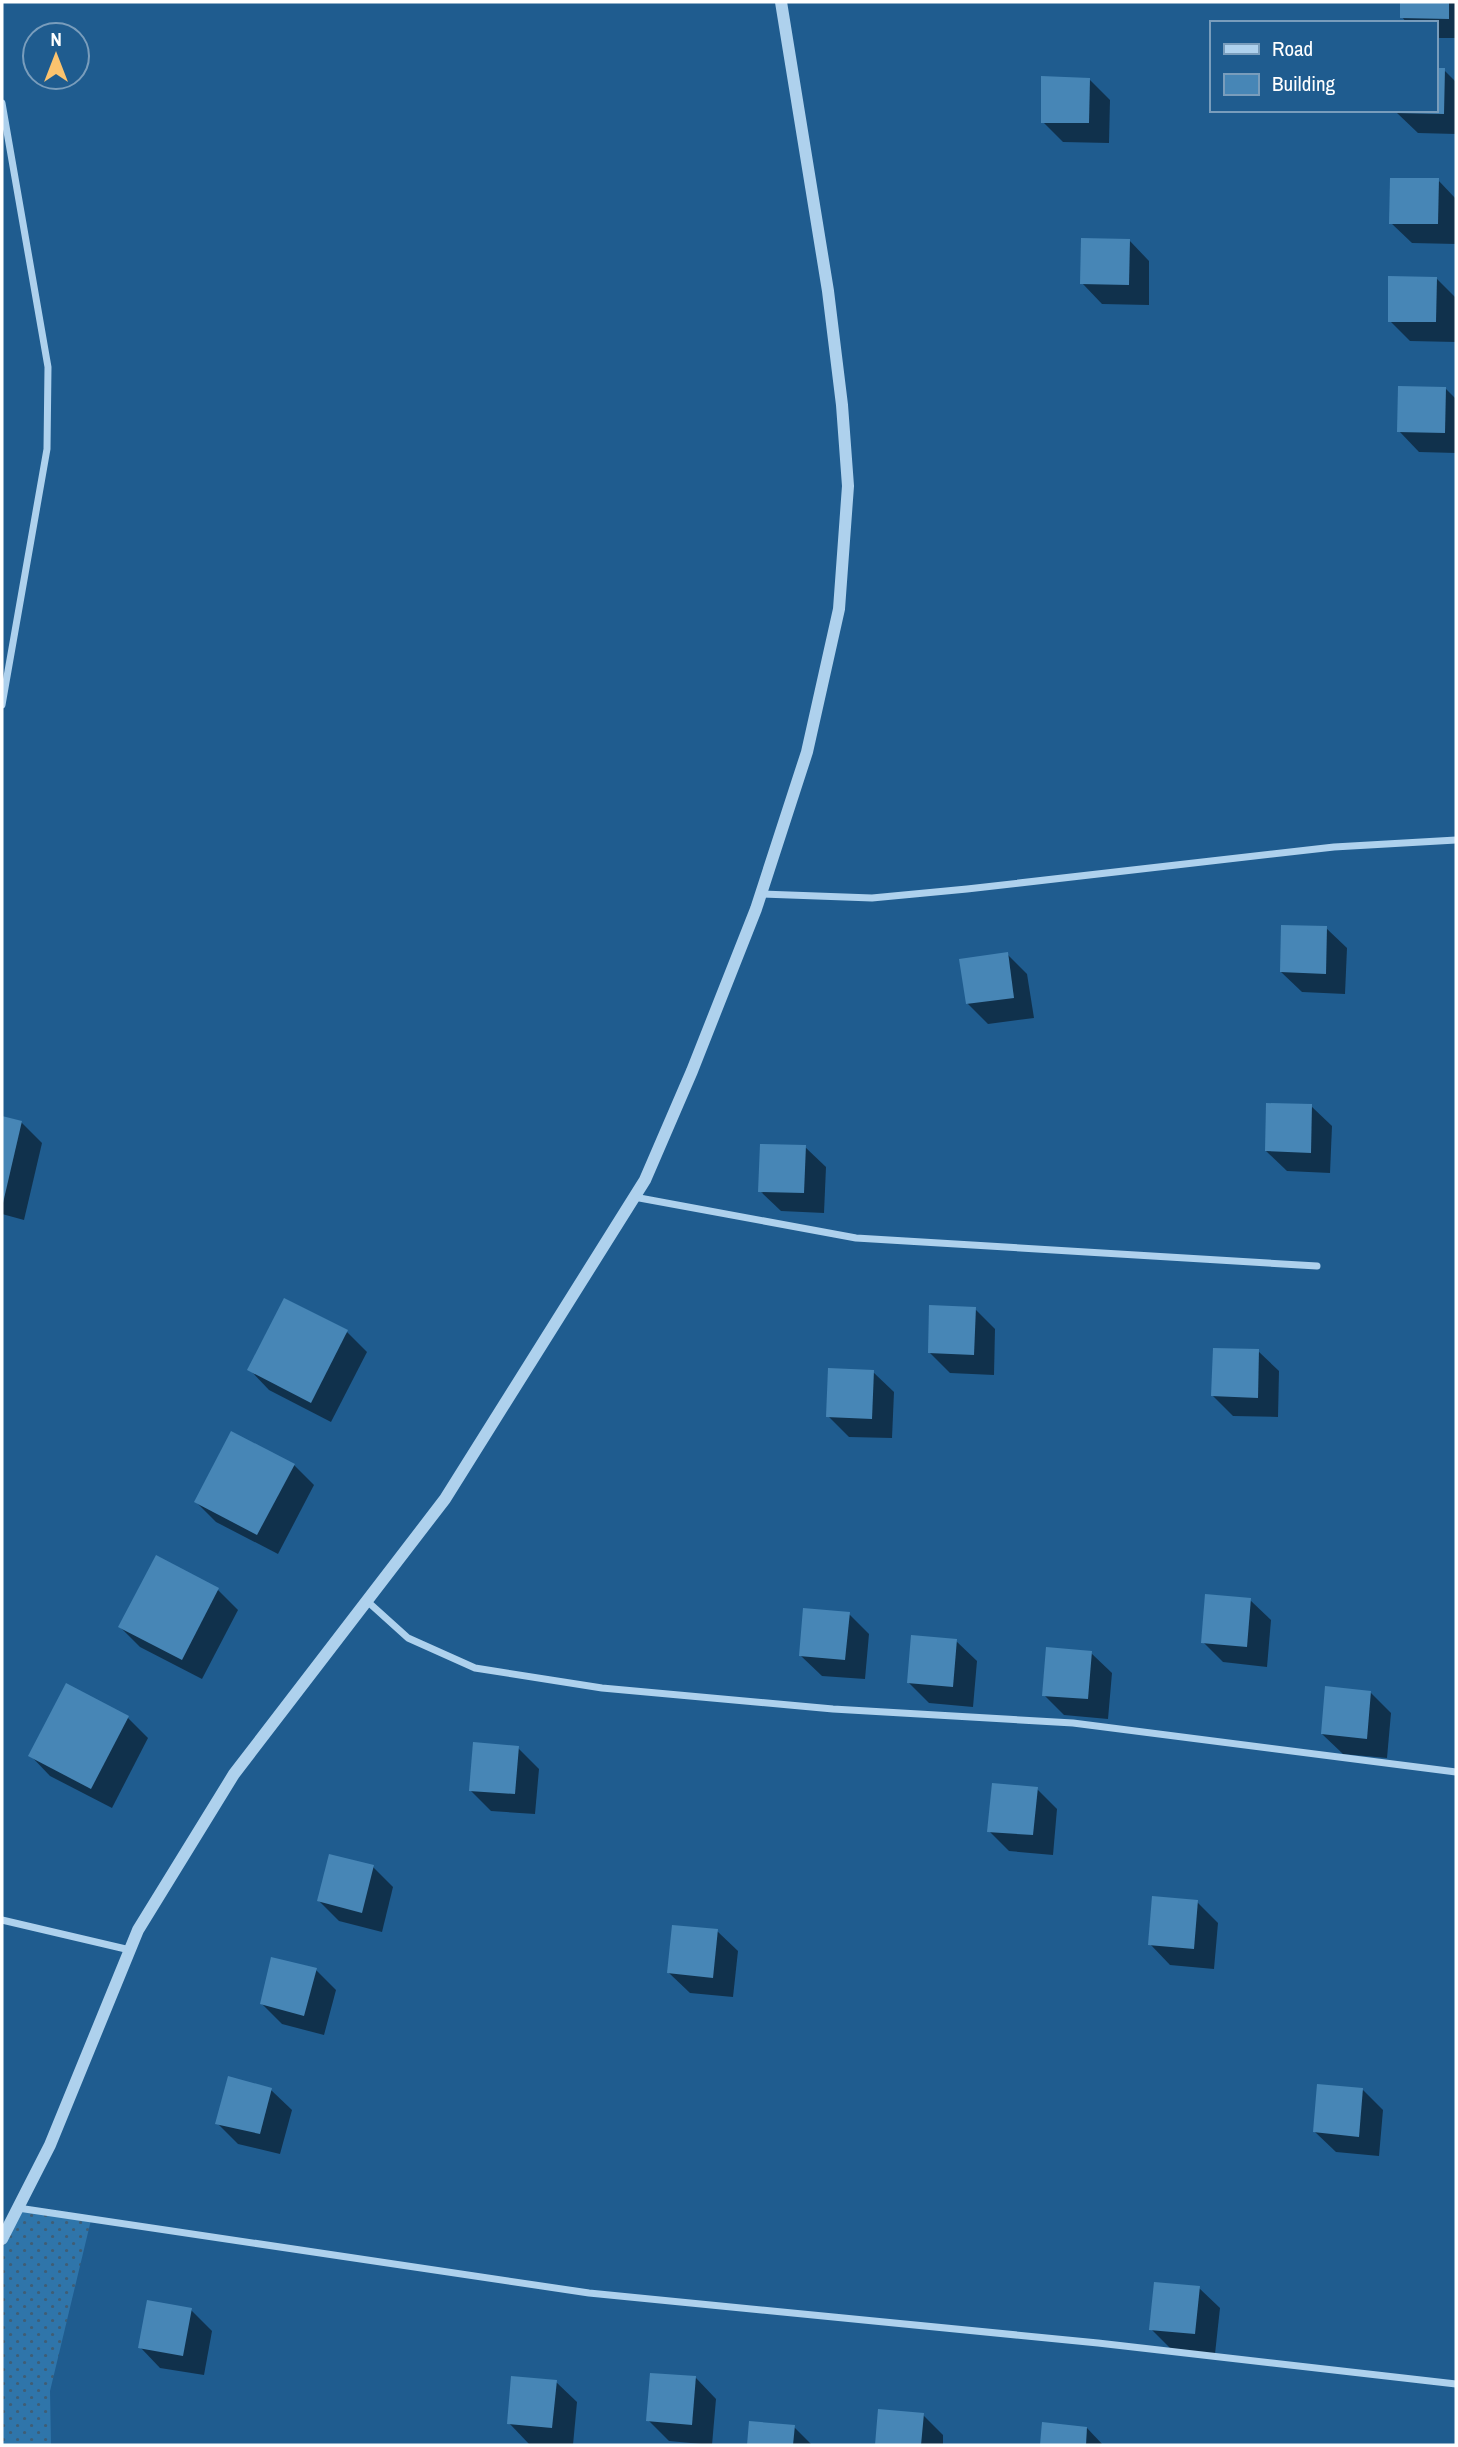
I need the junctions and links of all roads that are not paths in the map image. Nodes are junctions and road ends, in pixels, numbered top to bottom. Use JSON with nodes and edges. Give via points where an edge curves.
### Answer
{"nodes":[{"id":1,"x":781,"y":2,"type":"edge"},
{"id":2,"x":2,"y":103,"type":"edge"},
{"id":3,"x":2,"y":705,"type":"edge"},
{"id":4,"x":1456,"y":840,"type":"edge"},
{"id":5,"x":761,"y":894,"type":"junction"},
{"id":6,"x":635,"y":1197,"type":"junction"},
{"id":7,"x":1317,"y":1266,"type":"dead end"},
{"id":8,"x":367,"y":1601,"type":"junction"},
{"id":9,"x":1456,"y":1772,"type":"edge"},
{"id":10,"x":2,"y":1920,"type":"edge"},
{"id":11,"x":130,"y":1950,"type":"junction"},
{"id":12,"x":18,"y":2208,"type":"junction"},
{"id":13,"x":2,"y":2239,"type":"edge"},
{"id":14,"x":1456,"y":2384,"type":"edge"}],
"edges":[{"from":1,"to":5,"type":"street","via":[[828,291],[848,486],[839,609],[807,752]]},
{"from":2,"to":3,"type":"street","via":[[48,381],[47,449]]},
{"from":4,"to":5,"type":"street","via":[[1334,847],[872,898]]},
{"from":5,"to":6,"type":"street","via":[[692,1070]]},
{"from":6,"to":7,"type":"street","via":[[856,1238]]},
{"from":6,"to":8,"type":"street","via":[[444,1499]]},
{"from":8,"to":9,"type":"street","via":[[408,1638],[475,1668],[589,1686],[833,1709],[1073,1723]]},
{"from":8,"to":11,"type":"street","via":[[234,1774]]},
{"from":10,"to":11,"type":"street"},
{"from":11,"to":12,"type":"street","via":[[50,2145]]},
{"from":12,"to":13,"type":"street"},
{"from":12,"to":14,"type":"street","via":[[589,2293]]}]}
